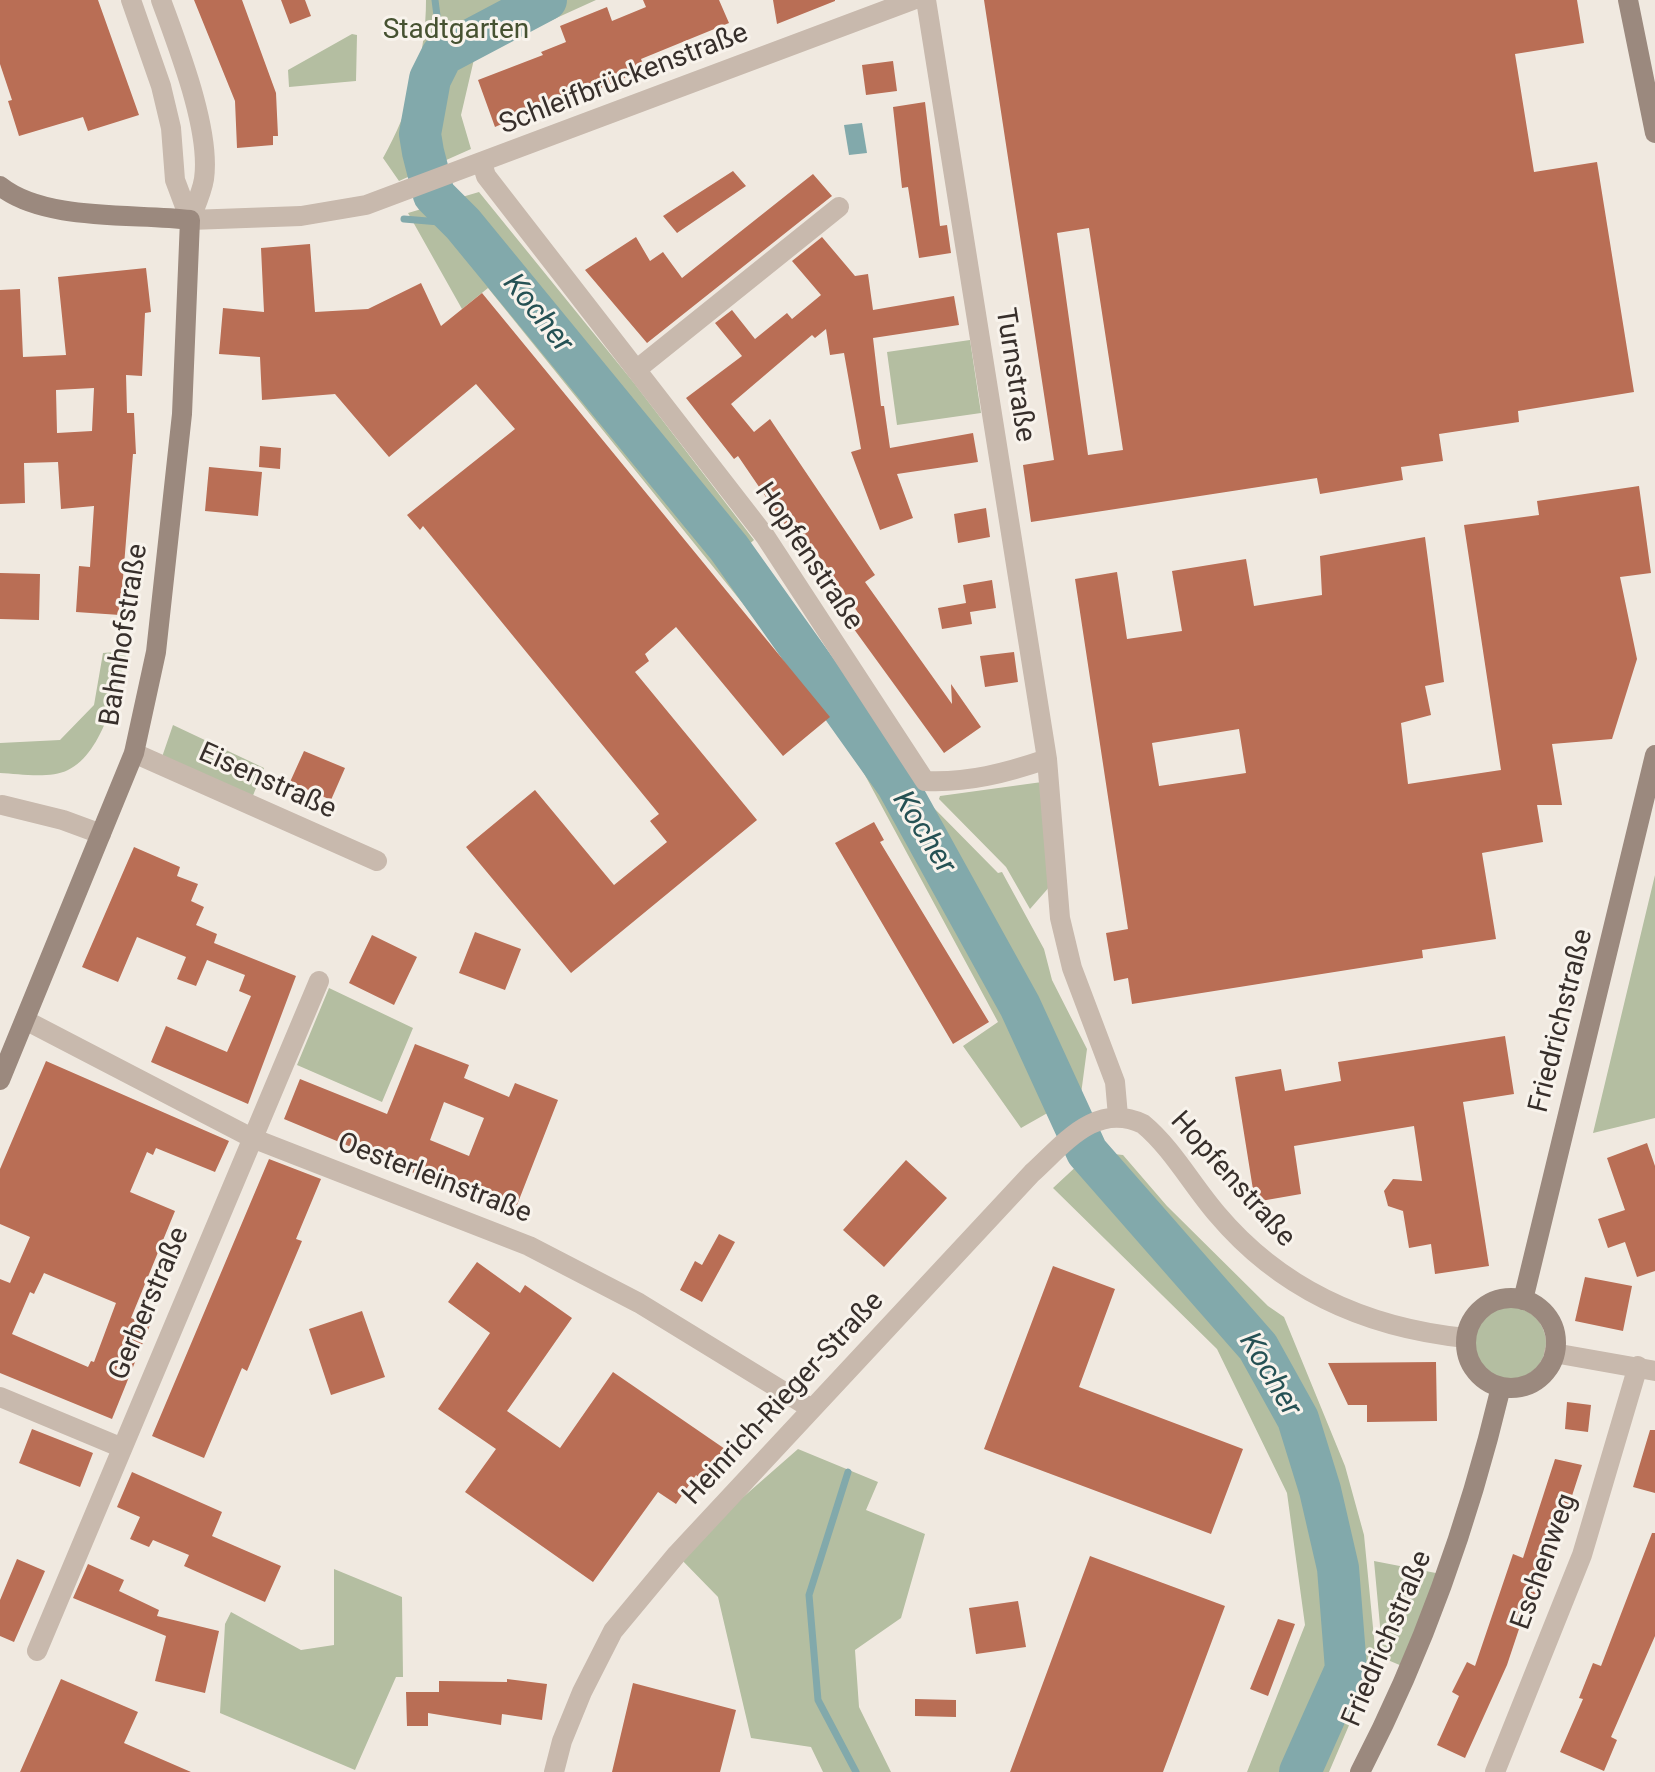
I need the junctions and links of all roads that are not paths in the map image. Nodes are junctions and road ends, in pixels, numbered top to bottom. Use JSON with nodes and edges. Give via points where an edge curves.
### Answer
{"nodes":[{"id":1,"x":131,"y":0,"type":"edge"},
{"id":2,"x":161,"y":0,"type":"edge"},
{"id":3,"x":913,"y":0,"type":"edge"},
{"id":4,"x":926,"y":0,"type":"edge"},
{"id":5,"x":1628,"y":0,"type":"edge"},
{"id":6,"x":1655,"y":133,"type":"edge"},
{"id":7,"x":482,"y":163,"type":"junction"},
{"id":8,"x":0,"y":186,"type":"edge"},
{"id":9,"x":839,"y":207,"type":"dead end"},
{"id":10,"x":190,"y":220,"type":"junction"},
{"id":11,"x":636,"y":370,"type":"junction"},
{"id":12,"x":134,"y":753,"type":"junction"},
{"id":13,"x":1655,"y":755,"type":"edge"},
{"id":14,"x":1047,"y":759,"type":"junction"},
{"id":15,"x":2,"y":805,"type":"edge"},
{"id":16,"x":101,"y":834,"type":"junction"},
{"id":17,"x":377,"y":861,"type":"dead end"},
{"id":18,"x":319,"y":981,"type":"dead end"},
{"id":19,"x":25,"y":1020,"type":"junction"},
{"id":20,"x":0,"y":1080,"type":"edge"},
{"id":21,"x":1118,"y":1116,"type":"junction"},
{"id":22,"x":252,"y":1138,"type":"junction"},
{"id":23,"x":1523,"y":1300,"type":"junction"},
{"id":24,"x":1466,"y":1338,"type":"junction"},
{"id":25,"x":1554,"y":1353,"type":"junction"},
{"id":26,"x":1647,"y":1369,"type":"edge"},
{"id":27,"x":1501,"y":1387,"type":"junction"},
{"id":28,"x":0,"y":1397,"type":"edge"},
{"id":29,"x":812,"y":1409,"type":"junction"},
{"id":30,"x":120,"y":1447,"type":"junction"},
{"id":31,"x":37,"y":1651,"type":"dead end"},
{"id":32,"x":554,"y":1772,"type":"edge"},
{"id":33,"x":1360,"y":1772,"type":"edge"},
{"id":34,"x":1495,"y":1772,"type":"edge"}],
"edges":[{"from":1,"to":10,"type":"street","name":"Bahnhofstraße","via":[[161,86],[175,180]]},
{"from":2,"to":10,"type":"street","name":"Bahnhofstraße","via":[[199,123],[204,179]]},
{"from":3,"to":7,"type":"street","name":"Schleifbrückenstraße"},
{"from":4,"to":14,"type":"street","name":"Turnstraße"},
{"from":5,"to":6,"type":"main road"},
{"from":7,"to":10,"type":"street","name":"Schleifbrückenstraße","via":[[342,212]]},
{"from":7,"to":11,"type":"street","name":"Hopfenstraße","via":[[486,176]]},
{"from":8,"to":10,"type":"main road","via":[[11,195],[60,210]]},
{"from":9,"to":11,"type":"street"},
{"from":10,"to":12,"type":"main road","name":"Bahnhofstraße","via":[[182,414],[156,652]]},
{"from":11,"to":14,"type":"street","name":"Hopfenstraße","via":[[765,536],[925,781],[954,783]]},
{"from":12,"to":16,"type":"main road","name":"Bahnhofstraße"},
{"from":12,"to":17,"type":"street","name":"Eisenstraße"},
{"from":13,"to":23,"type":"main road","name":"Friedrichstraße"},
{"from":14,"to":21,"type":"street","via":[[1060,918],[1072,968],[1115,1082]]},
{"from":15,"to":16,"type":"street"},
{"from":16,"to":19,"type":"main road","name":"Bahnhofstraße"},
{"from":18,"to":22,"type":"street","name":"Gerberstraße"},
{"from":19,"to":20,"type":"main road","name":"Bahnhofstraße"},
{"from":19,"to":22,"type":"street","name":"Oesterleinstraße"},
{"from":21,"to":24,"type":"street","name":"Hopfenstraße","via":[[1153,1132],[1243,1243],[1291,1282],[1384,1325]]},
{"from":21,"to":29,"type":"street","name":"Heinrich-Rieger-Straße","via":[[1093,1121],[1032,1173]]},
{"from":22,"to":29,"type":"street","name":"Oesterleinstraße","via":[[529,1246],[639,1303]]},
{"from":22,"to":30,"type":"street","name":"Gerberstraße"},
{"from":23,"to":24,"type":"main road","via":[[1487,1306]]},
{"from":23,"to":25,"type":"main road","via":[[1549,1321]]},
{"from":24,"to":27,"type":"main road","via":[[1476,1372]]},
{"from":25,"to":26,"type":"street"},
{"from":25,"to":27,"type":"main road","via":[[1546,1371],[1531,1384]]},
{"from":26,"to":34,"type":"street","name":"Eschenweg","via":[[1582,1555]]},
{"from":27,"to":33,"type":"main road","name":"Friedrichstraße","via":[[1473,1496],[1437,1602]]},
{"from":28,"to":30,"type":"street"},
{"from":29,"to":32,"type":"street","name":"Heinrich-Rieger-Straße","via":[[613,1631],[582,1692]]},
{"from":30,"to":31,"type":"street","name":"Gerberstraße"}]}
